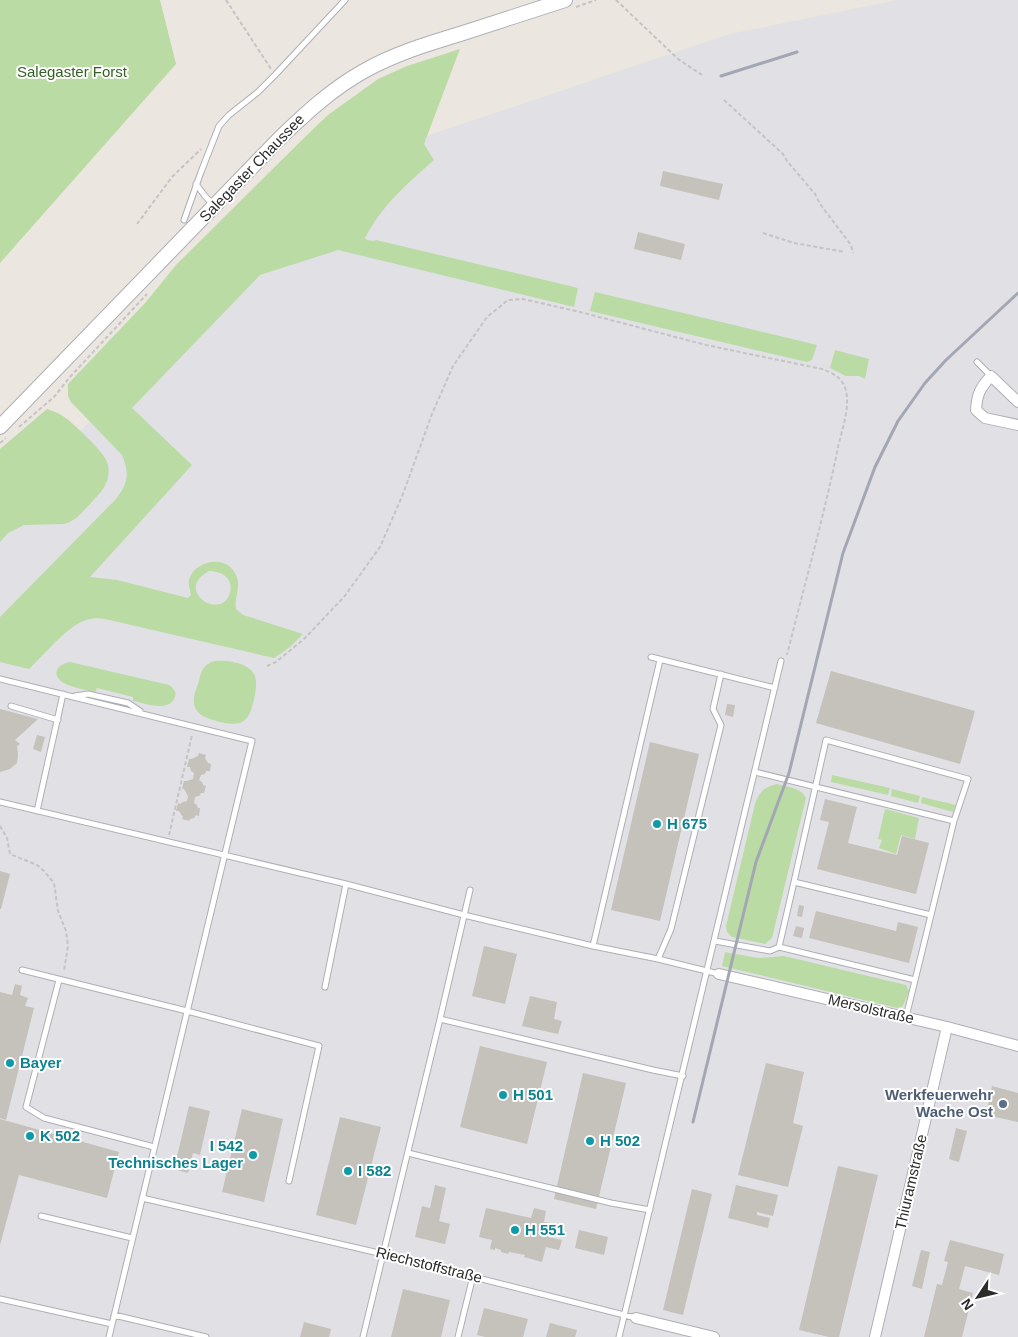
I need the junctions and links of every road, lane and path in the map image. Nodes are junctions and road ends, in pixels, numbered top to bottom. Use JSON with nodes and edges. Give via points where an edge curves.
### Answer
{"nodes":[{"id":1,"x":226,"y":0,"type":"edge"},
{"id":2,"x":345,"y":0,"type":"edge"},
{"id":3,"x":565,"y":0,"type":"edge"},
{"id":4,"x":616,"y":0,"type":"edge"},
{"id":5,"x":275,"y":75,"type":"junction"},
{"id":6,"x":702,"y":75,"type":"dead end"},
{"id":7,"x":724,"y":100,"type":"dead end"},
{"id":8,"x":213,"y":140,"type":"junction"},
{"id":9,"x":196,"y":184,"type":"junction"},
{"id":10,"x":215,"y":206,"type":"junction"},
{"id":11,"x":184,"y":220,"type":"dead end"},
{"id":12,"x":137,"y":224,"type":"dead end"},
{"id":13,"x":763,"y":233,"type":"dead end"},
{"id":14,"x":845,"y":252,"type":"dead end"},
{"id":15,"x":853,"y":253,"type":"dead end"},
{"id":16,"x":147,"y":294,"type":"dead end"},
{"id":17,"x":977,"y":362,"type":"dead end"},
{"id":18,"x":990,"y":376,"type":"junction"},
{"id":19,"x":1018,"y":402,"type":"edge"},
{"id":20,"x":1018,"y":425,"type":"edge"},
{"id":21,"x":7,"y":432,"type":"edge"},
{"id":22,"x":0,"y":443,"type":"edge"},
{"id":23,"x":651,"y":657,"type":"dead end"},
{"id":24,"x":660,"y":660,"type":"junction"},
{"id":25,"x":782,"y":661,"type":"joint"},
{"id":26,"x":267,"y":666,"type":"dead end"},
{"id":27,"x":721,"y":674,"type":"junction"},
{"id":28,"x":0,"y":679,"type":"edge"},
{"id":29,"x":775,"y":688,"type":"junction"},
{"id":30,"x":63,"y":694,"type":"junction"},
{"id":31,"x":73,"y":697,"type":"junction"},
{"id":32,"x":11,"y":706,"type":"dead end"},
{"id":33,"x":144,"y":714,"type":"junction"},
{"id":34,"x":58,"y":720,"type":"junction"},
{"id":35,"x":194,"y":727,"type":"junction"},
{"id":36,"x":755,"y":772,"type":"junction"},
{"id":37,"x":815,"y":787,"type":"junction"},
{"id":38,"x":0,"y":802,"type":"edge"},
{"id":39,"x":37,"y":811,"type":"junction"},
{"id":40,"x":954,"y":821,"type":"junction"},
{"id":41,"x":0,"y":826,"type":"edge"},
{"id":42,"x":167,"y":842,"type":"junction"},
{"id":43,"x":224,"y":855,"type":"junction"},
{"id":44,"x":794,"y":882,"type":"junction"},
{"id":45,"x":346,"y":884,"type":"junction"},
{"id":46,"x":470,"y":890,"type":"dead end"},
{"id":47,"x":464,"y":915,"type":"junction"},
{"id":48,"x":931,"y":915,"type":"junction"},
{"id":49,"x":714,"y":941,"type":"junction"},
{"id":50,"x":593,"y":946,"type":"junction"},
{"id":51,"x":779,"y":947,"type":"junction"},
{"id":52,"x":658,"y":959,"type":"junction"},
{"id":53,"x":22,"y":970,"type":"dead end"},
{"id":54,"x":707,"y":971,"type":"junction"},
{"id":55,"x":721,"y":975,"type":"joint"},
{"id":56,"x":61,"y":980,"type":"junction"},
{"id":57,"x":916,"y":980,"type":"junction"},
{"id":58,"x":325,"y":987,"type":"dead end"},
{"id":59,"x":187,"y":1011,"type":"junction"},
{"id":60,"x":906,"y":1017,"type":"junction"},
{"id":61,"x":440,"y":1019,"type":"junction"},
{"id":62,"x":947,"y":1027,"type":"junction"},
{"id":63,"x":1018,"y":1046,"type":"edge"},
{"id":64,"x":682,"y":1076,"type":"junction"},
{"id":65,"x":154,"y":1147,"type":"junction"},
{"id":66,"x":408,"y":1153,"type":"junction"},
{"id":67,"x":289,"y":1181,"type":"dead end"},
{"id":68,"x":142,"y":1198,"type":"junction"},
{"id":69,"x":650,"y":1210,"type":"junction"},
{"id":70,"x":41,"y":1216,"type":"dead end"},
{"id":71,"x":132,"y":1238,"type":"junction"},
{"id":72,"x":383,"y":1254,"type":"junction"},
{"id":73,"x":473,"y":1276,"type":"junction"},
{"id":74,"x":0,"y":1299,"type":"edge"},
{"id":75,"x":114,"y":1314,"type":"junction"},
{"id":76,"x":625,"y":1315,"type":"junction"},
{"id":77,"x":636,"y":1318,"type":"joint"},
{"id":78,"x":112,"y":1324,"type":"junction"},
{"id":79,"x":109,"y":1337,"type":"edge"},
{"id":80,"x":206,"y":1337,"type":"edge"},
{"id":81,"x":363,"y":1337,"type":"edge"},
{"id":82,"x":458,"y":1337,"type":"edge"},
{"id":83,"x":619,"y":1337,"type":"edge"},
{"id":84,"x":714,"y":1337,"type":"edge"},
{"id":85,"x":875,"y":1337,"type":"edge"}],
"edges":[{"from":1,"to":5,"type":"path"},
{"from":2,"to":5,"type":"lane"},
{"from":3,"to":10,"type":"main road","name":"Salegaster Chaussee","via":[[407,51],[354,76],[304,114]]},
{"from":4,"to":6,"type":"path","via":[[678,59]]},
{"from":5,"to":8,"type":"lane","via":[[219,126]]},
{"from":7,"to":15,"type":"path","via":[[783,154],[815,194],[851,245]]},
{"from":8,"to":9,"type":"lane"},
{"from":8,"to":12,"type":"path","via":[[172,177]]},
{"from":9,"to":10,"type":"lane"},
{"from":9,"to":11,"type":"lane"},
{"from":10,"to":21,"type":"main road","name":"Salegaster Chaussee"},
{"from":13,"to":14,"type":"path","via":[[794,243]]},
{"from":16,"to":21,"type":"path","via":[[54,396]]},
{"from":17,"to":18,"type":"lane"},
{"from":18,"to":19,"type":"street"},
{"from":18,"to":20,"type":"street","via":[[977,395],[976,410],[985,418]]},
{"from":21,"to":22,"type":"path"},
{"from":23,"to":24,"type":"lane"},
{"from":24,"to":27,"type":"lane"},
{"from":24,"to":50,"type":"lane"},
{"from":25,"to":26,"type":"path","via":[[785,661],[844,418],[846,389],[840,380],[833,373],[814,367],[706,345],[523,299],[508,300],[487,316],[453,366],[380,547],[344,596],[304,639]]},
{"from":25,"to":29,"type":"lane"},
{"from":27,"to":29,"type":"lane"},
{"from":27,"to":52,"type":"lane","via":[[713,709],[721,725],[671,929]]},
{"from":28,"to":30,"type":"lane"},
{"from":29,"to":36,"type":"lane"},
{"from":30,"to":31,"type":"lane"},
{"from":30,"to":34,"type":"lane"},
{"from":31,"to":33,"type":"lane"},
{"from":31,"to":33,"type":"lane","via":[[88,694],[128,704]]},
{"from":32,"to":34,"type":"lane"},
{"from":33,"to":35,"type":"lane"},
{"from":34,"to":39,"type":"lane"},
{"from":35,"to":42,"type":"path"},
{"from":35,"to":43,"type":"lane","via":[[252,741]]},
{"from":36,"to":37,"type":"lane"},
{"from":36,"to":49,"type":"lane"},
{"from":37,"to":40,"type":"lane"},
{"from":37,"to":40,"type":"lane","via":[[826,740],[968,779]]},
{"from":37,"to":44,"type":"lane"},
{"from":38,"to":39,"type":"lane"},
{"from":39,"to":42,"type":"lane"},
{"from":40,"to":48,"type":"lane"},
{"from":41,"to":56,"type":"path","via":[[7,838],[10,854],[38,866],[54,883],[68,946]]},
{"from":42,"to":43,"type":"lane"},
{"from":43,"to":45,"type":"lane"},
{"from":43,"to":59,"type":"lane"},
{"from":44,"to":48,"type":"lane"},
{"from":44,"to":51,"type":"lane"},
{"from":45,"to":47,"type":"lane"},
{"from":45,"to":58,"type":"lane"},
{"from":46,"to":47,"type":"lane"},
{"from":47,"to":50,"type":"lane"},
{"from":47,"to":61,"type":"lane"},
{"from":48,"to":57,"type":"lane"},
{"from":49,"to":51,"type":"lane","via":[[770,951]]},
{"from":49,"to":54,"type":"lane"},
{"from":50,"to":52,"type":"lane"},
{"from":51,"to":57,"type":"lane"},
{"from":52,"to":54,"type":"lane"},
{"from":53,"to":56,"type":"lane"},
{"from":54,"to":55,"type":"lane"},
{"from":54,"to":64,"type":"lane"},
{"from":55,"to":60,"type":"street","name":"Mersolstraße"},
{"from":56,"to":59,"type":"lane"},
{"from":56,"to":65,"type":"lane","via":[[26,1108],[44,1118]]},
{"from":57,"to":60,"type":"lane"},
{"from":59,"to":65,"type":"lane"},
{"from":59,"to":67,"type":"lane","via":[[319,1046]]},
{"from":60,"to":62,"type":"street","name":"Mersolstraße"},
{"from":61,"to":64,"type":"lane"},
{"from":61,"to":66,"type":"lane"},
{"from":62,"to":63,"type":"street","name":"Mersolstraße"},
{"from":62,"to":85,"type":"street","name":"Thiuramstraße"},
{"from":64,"to":69,"type":"lane"},
{"from":65,"to":68,"type":"lane"},
{"from":66,"to":69,"type":"lane"},
{"from":66,"to":72,"type":"lane"},
{"from":68,"to":71,"type":"lane"},
{"from":68,"to":72,"type":"lane","name":"Riechstoffstraße"},
{"from":69,"to":76,"type":"lane"},
{"from":70,"to":71,"type":"lane"},
{"from":71,"to":75,"type":"lane"},
{"from":72,"to":73,"type":"lane","name":"Riechstoffstraße"},
{"from":72,"to":81,"type":"lane"},
{"from":73,"to":76,"type":"lane","name":"Riechstoffstraße"},
{"from":73,"to":82,"type":"lane"},
{"from":74,"to":78,"type":"lane"},
{"from":75,"to":78,"type":"lane"},
{"from":75,"to":80,"type":"lane"},
{"from":76,"to":77,"type":"lane","name":"Riechstoffstraße"},
{"from":76,"to":83,"type":"lane"},
{"from":77,"to":84,"type":"street","name":"Riechstoffstraße"},
{"from":78,"to":79,"type":"lane"}]}
